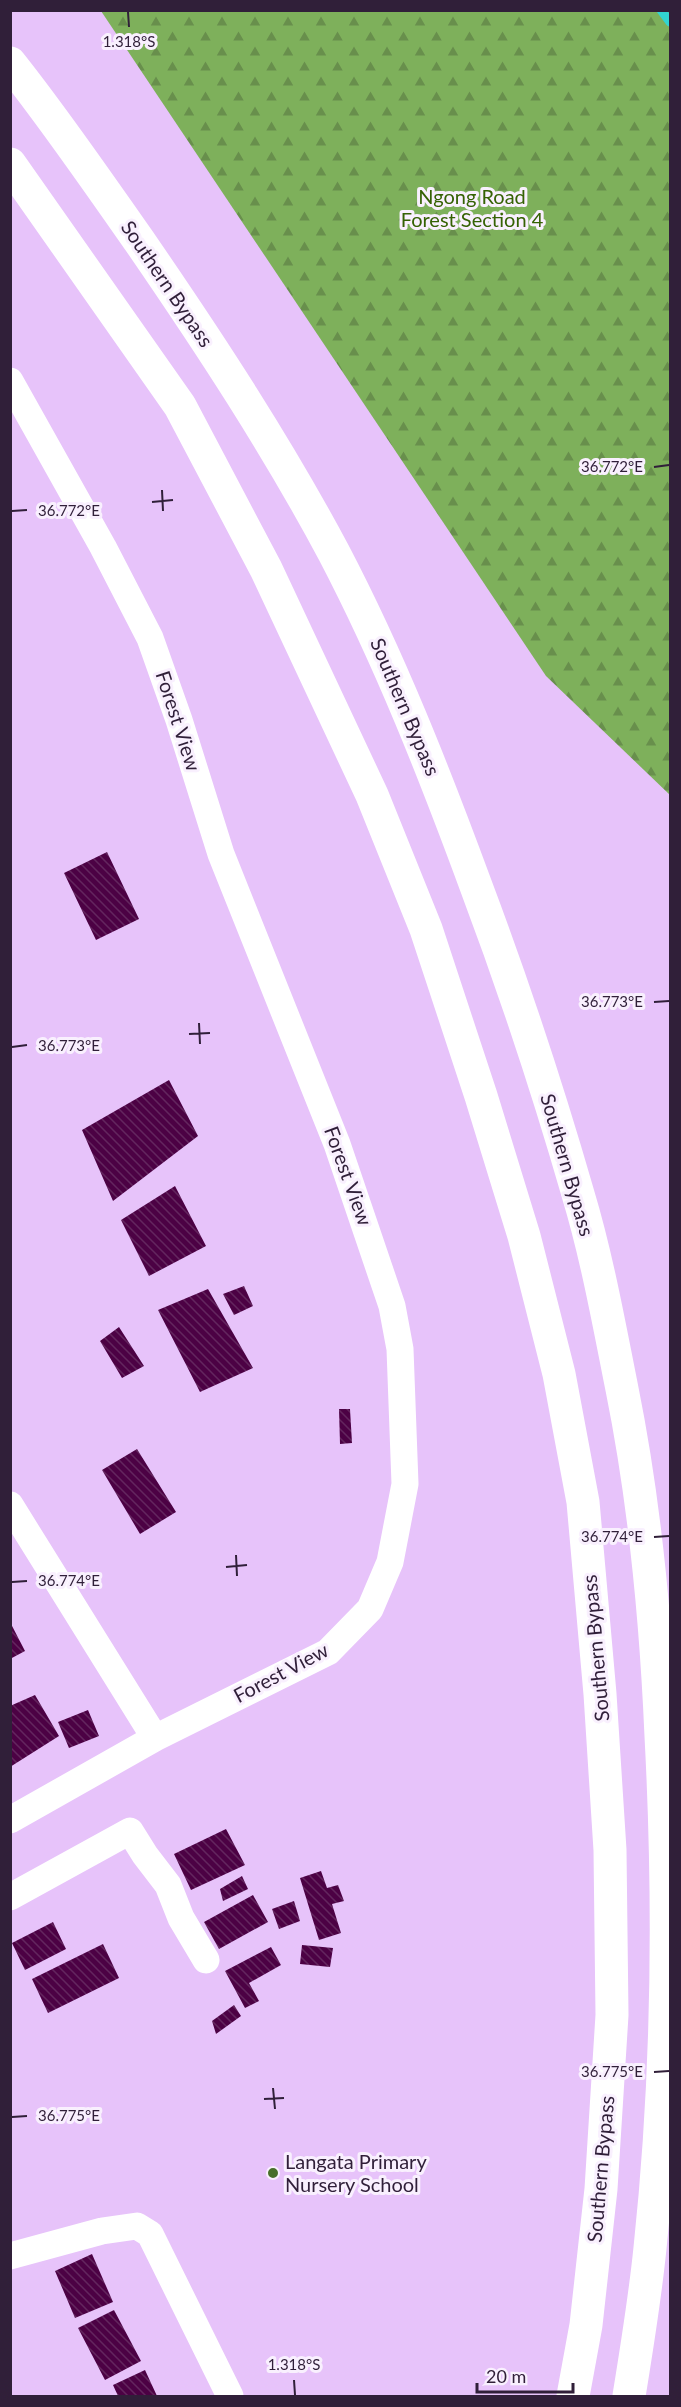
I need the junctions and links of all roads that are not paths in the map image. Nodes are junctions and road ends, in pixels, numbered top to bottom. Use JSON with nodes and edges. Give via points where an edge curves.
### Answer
{"nodes":[{"id":1,"x":10,"y":63,"type":"edge"},
{"id":2,"x":10,"y":164,"type":"edge"},
{"id":3,"x":10,"y":381,"type":"edge"},
{"id":4,"x":10,"y":1505,"type":"edge"},
{"id":5,"x":155,"y":1738,"type":"junction"},
{"id":6,"x":10,"y":1820,"type":"edge"},
{"id":7,"x":10,"y":1897,"type":"edge"},
{"id":8,"x":206,"y":1960,"type":"dead end"},
{"id":9,"x":10,"y":2256,"type":"edge"},
{"id":10,"x":230,"y":2397,"type":"edge"},
{"id":11,"x":573,"y":2397,"type":"edge"},
{"id":12,"x":629,"y":2397,"type":"edge"}],
"edges":[{"from":1,"to":12,"type":"highway","name":"Southern Bypass","via":[[205,339],[333,551],[429,759],[524,1019],[579,1198],[623,1393],[640,1498],[658,1660],[666,1820],[659,2136],[650,2252]]},
{"from":2,"to":11,"type":"highway","name":"Southern Bypass","via":[[180,406],[266,569],[372,795],[426,929],[481,1096],[524,1236],[559,1374],[583,1502],[610,1850],[612,2015],[601,2188],[586,2325]]},
{"from":3,"to":5,"type":"street","name":"Forest View","via":[[150,638],[221,854],[337,1144],[392,1306],[400,1348],[405,1484],[390,1562],[370,1609],[328,1652]]},
{"from":4,"to":5,"type":"street"},
{"from":5,"to":6,"type":"street","name":"Forest View"},
{"from":7,"to":8,"type":"street","via":[[130,1831],[168,1885],[181,1918]]},
{"from":9,"to":10,"type":"street","via":[[102,2231],[137,2226],[150,2235]]}]}
